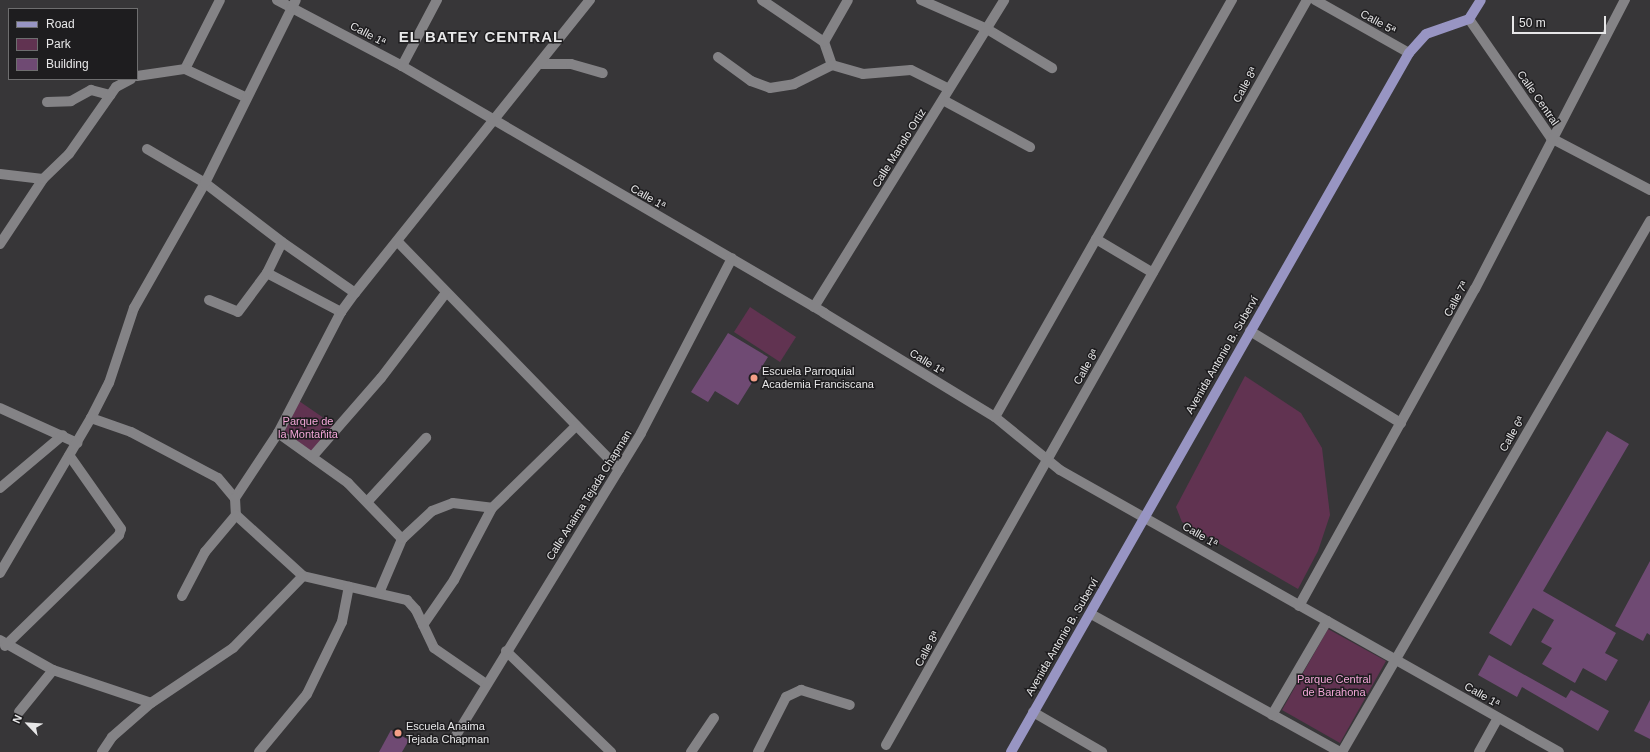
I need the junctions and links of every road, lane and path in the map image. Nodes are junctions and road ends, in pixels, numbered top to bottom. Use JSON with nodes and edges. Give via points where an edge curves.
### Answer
{"nodes":[{"id":1,"x":220,"y":0,"type":"edge"},
{"id":2,"x":277,"y":0,"type":"edge"},
{"id":3,"x":437,"y":0,"type":"edge"},
{"id":4,"x":590,"y":0,"type":"edge"},
{"id":5,"x":762,"y":0,"type":"edge"},
{"id":6,"x":848,"y":0,"type":"edge"},
{"id":7,"x":921,"y":0,"type":"edge"},
{"id":8,"x":1004,"y":0,"type":"edge"},
{"id":9,"x":1232,"y":0,"type":"edge"},
{"id":10,"x":1307,"y":0,"type":"edge"},
{"id":11,"x":1315,"y":0,"type":"edge"},
{"id":12,"x":1481,"y":0,"type":"edge"},
{"id":13,"x":1625,"y":0,"type":"edge"},
{"id":14,"x":294,"y":3,"type":"edge"},
{"id":15,"x":1469,"y":19,"type":"junction"},
{"id":16,"x":987,"y":29,"type":"junction"},
{"id":17,"x":824,"y":42,"type":"junction"},
{"id":18,"x":1409,"y":53,"type":"junction"},
{"id":19,"x":718,"y":57,"type":"dead end"},
{"id":20,"x":539,"y":64,"type":"junction"},
{"id":21,"x":832,"y":65,"type":"junction"},
{"id":22,"x":402,"y":66,"type":"junction"},
{"id":23,"x":1052,"y":68,"type":"dead end"},
{"id":24,"x":185,"y":69,"type":"junction"},
{"id":25,"x":603,"y":73,"type":"dead end"},
{"id":26,"x":138,"y":76,"type":"edge"},
{"id":27,"x":129,"y":80,"type":"edge"},
{"id":28,"x":949,"y":89,"type":"junction"},
{"id":29,"x":110,"y":95,"type":"junction"},
{"id":30,"x":247,"y":98,"type":"junction"},
{"id":31,"x":943,"y":100,"type":"junction"},
{"id":32,"x":47,"y":102,"type":"dead end"},
{"id":33,"x":494,"y":122,"type":"junction"},
{"id":34,"x":1551,"y":138,"type":"junction"},
{"id":35,"x":1030,"y":146,"type":"dead end"},
{"id":36,"x":147,"y":149,"type":"dead end"},
{"id":37,"x":0,"y":174,"type":"edge"},
{"id":38,"x":43,"y":179,"type":"junction"},
{"id":39,"x":205,"y":183,"type":"junction"},
{"id":40,"x":1650,"y":190,"type":"edge"},
{"id":41,"x":1650,"y":221,"type":"edge"},
{"id":42,"x":1096,"y":239,"type":"junction"},
{"id":43,"x":282,"y":242,"type":"junction"},
{"id":44,"x":398,"y":242,"type":"junction"},
{"id":45,"x":0,"y":244,"type":"edge"},
{"id":46,"x":732,"y":258,"type":"junction"},
{"id":47,"x":267,"y":273,"type":"junction"},
{"id":48,"x":1153,"y":273,"type":"junction"},
{"id":49,"x":355,"y":293,"type":"junction"},
{"id":50,"x":446,"y":294,"type":"junction"},
{"id":51,"x":209,"y":300,"type":"dead end"},
{"id":52,"x":814,"y":307,"type":"junction"},
{"id":53,"x":341,"y":312,"type":"junction"},
{"id":54,"x":1250,"y":331,"type":"junction"},
{"id":55,"x":0,"y":408,"type":"edge"},
{"id":56,"x":995,"y":417,"type":"junction"},
{"id":57,"x":91,"y":418,"type":"junction"},
{"id":58,"x":1400,"y":423,"type":"junction"},
{"id":59,"x":576,"y":426,"type":"junction"},
{"id":60,"x":278,"y":433,"type":"junction"},
{"id":61,"x":63,"y":435,"type":"junction"},
{"id":62,"x":426,"y":438,"type":"dead end"},
{"id":63,"x":76,"y":443,"type":"junction"},
{"id":64,"x":69,"y":455,"type":"junction"},
{"id":65,"x":312,"y":457,"type":"junction"},
{"id":66,"x":1048,"y":459,"type":"junction"},
{"id":67,"x":619,"y":469,"type":"junction"},
{"id":68,"x":0,"y":488,"type":"edge"},
{"id":69,"x":235,"y":498,"type":"junction"},
{"id":70,"x":368,"y":501,"type":"junction"},
{"id":71,"x":492,"y":508,"type":"junction"},
{"id":72,"x":236,"y":515,"type":"junction"},
{"id":73,"x":1143,"y":517,"type":"junction"},
{"id":74,"x":402,"y":539,"type":"junction"},
{"id":75,"x":0,"y":573,"type":"edge"},
{"id":76,"x":303,"y":576,"type":"junction"},
{"id":77,"x":349,"y":587,"type":"junction"},
{"id":78,"x":379,"y":593,"type":"junction"},
{"id":79,"x":182,"y":596,"type":"dead end"},
{"id":80,"x":1299,"y":606,"type":"junction"},
{"id":81,"x":1091,"y":614,"type":"junction"},
{"id":82,"x":1327,"y":621,"type":"junction"},
{"id":83,"x":423,"y":625,"type":"junction"},
{"id":84,"x":2,"y":643,"type":"edge"},
{"id":85,"x":506,"y":651,"type":"junction"},
{"id":86,"x":1394,"y":659,"type":"junction"},
{"id":87,"x":53,"y":670,"type":"junction"},
{"id":88,"x":486,"y":684,"type":"junction"},
{"id":89,"x":151,"y":703,"type":"junction"},
{"id":90,"x":850,"y":705,"type":"dead end"},
{"id":91,"x":20,"y":712,"type":"dead end"},
{"id":92,"x":1033,"y":712,"type":"junction"},
{"id":93,"x":1272,"y":715,"type":"junction"},
{"id":94,"x":714,"y":718,"type":"dead end"},
{"id":95,"x":1498,"y":718,"type":"junction"},
{"id":96,"x":455,"y":737,"type":"dead end"},
{"id":97,"x":886,"y":745,"type":"dead end"},
{"id":98,"x":102,"y":752,"type":"edge"},
{"id":99,"x":260,"y":752,"type":"edge"},
{"id":100,"x":611,"y":752,"type":"edge"},
{"id":101,"x":691,"y":752,"type":"edge"},
{"id":102,"x":758,"y":752,"type":"edge"},
{"id":103,"x":1011,"y":752,"type":"edge"},
{"id":104,"x":1102,"y":752,"type":"edge"},
{"id":105,"x":1341,"y":752,"type":"edge"},
{"id":106,"x":1479,"y":752,"type":"edge"},
{"id":107,"x":1559,"y":752,"type":"edge"}],
"edges":[{"from":1,"to":24,"type":"street"},
{"from":2,"to":14,"type":"street","name":"Calle 1ª"},
{"from":3,"to":22,"type":"street"},
{"from":4,"to":20,"type":"street"},
{"from":5,"to":17,"type":"street"},
{"from":6,"to":17,"type":"street"},
{"from":7,"to":16,"type":"street"},
{"from":8,"to":16,"type":"street","name":"Calle Manolo Ortiz"},
{"from":9,"to":42,"type":"street"},
{"from":10,"to":48,"type":"street","name":"Calle 8ª"},
{"from":11,"to":18,"type":"street","name":"Calle 5ª"},
{"from":12,"to":15,"type":"main road"},
{"from":13,"to":34,"type":"street","name":"Calle 7ª"},
{"from":14,"to":22,"type":"street","name":"Calle 1ª"},
{"from":14,"to":30,"type":"street"},
{"from":15,"to":18,"type":"main road","name":"Avenida Antonio B. Suberví","via":[[1426,34]]},
{"from":15,"to":34,"type":"street","name":"Calle Central"},
{"from":16,"to":23,"type":"street"},
{"from":16,"to":28,"type":"street","name":"Calle Manolo Ortiz"},
{"from":17,"to":21,"type":"street"},
{"from":18,"to":54,"type":"main road","name":"Avenida Antonio B. Suberví"},
{"from":19,"to":21,"type":"street","via":[[751,81],[770,88],[794,84]]},
{"from":20,"to":25,"type":"street","via":[[571,64]]},
{"from":20,"to":33,"type":"street"},
{"from":21,"to":28,"type":"street","via":[[863,74],[911,70]]},
{"from":22,"to":33,"type":"street","name":"Calle 1ª"},
{"from":24,"to":26,"type":"street"},
{"from":24,"to":30,"type":"street"},
{"from":27,"to":29,"type":"street","via":[[116,87]]},
{"from":28,"to":31,"type":"street","name":"Calle Manolo Ortiz"},
{"from":29,"to":32,"type":"street","via":[[91,90],[71,101]]},
{"from":29,"to":38,"type":"street","via":[[69,154]]},
{"from":30,"to":39,"type":"street"},
{"from":31,"to":35,"type":"street"},
{"from":31,"to":52,"type":"street","name":"Calle Manolo Ortiz"},
{"from":33,"to":44,"type":"street"},
{"from":33,"to":46,"type":"street","name":"Calle 1ª"},
{"from":34,"to":40,"type":"street","name":"Calle Central"},
{"from":34,"to":58,"type":"street","name":"Calle 7ª","via":[[1475,289]]},
{"from":36,"to":39,"type":"street"},
{"from":37,"to":38,"type":"street"},
{"from":38,"to":45,"type":"street"},
{"from":39,"to":43,"type":"street"},
{"from":39,"to":57,"type":"street","via":[[134,308],[109,383]]},
{"from":41,"to":86,"type":"street","name":"Calle 6ª"},
{"from":42,"to":48,"type":"street"},
{"from":42,"to":56,"type":"street"},
{"from":43,"to":47,"type":"street"},
{"from":43,"to":49,"type":"street"},
{"from":44,"to":49,"type":"street"},
{"from":44,"to":50,"type":"street"},
{"from":46,"to":52,"type":"street","name":"Calle 1ª"},
{"from":46,"to":67,"type":"street","name":"Calle Anaima Tejada Chapman"},
{"from":47,"to":51,"type":"street","via":[[238,312]]},
{"from":47,"to":53,"type":"street"},
{"from":48,"to":66,"type":"street","name":"Calle 8ª"},
{"from":49,"to":53,"type":"street"},
{"from":50,"to":59,"type":"street"},
{"from":50,"to":65,"type":"street","via":[[381,378]]},
{"from":52,"to":56,"type":"street","name":"Calle 1ª"},
{"from":53,"to":60,"type":"street"},
{"from":54,"to":58,"type":"street"},
{"from":54,"to":73,"type":"main road","name":"Avenida Antonio B. Suberví"},
{"from":55,"to":61,"type":"street"},
{"from":56,"to":66,"type":"street","name":"Calle 1ª"},
{"from":57,"to":63,"type":"street"},
{"from":57,"to":69,"type":"street","via":[[131,432],[218,478]]},
{"from":58,"to":80,"type":"street","name":"Calle 7ª"},
{"from":59,"to":67,"type":"street"},
{"from":59,"to":71,"type":"street"},
{"from":60,"to":65,"type":"street"},
{"from":60,"to":69,"type":"street"},
{"from":61,"to":63,"type":"street"},
{"from":61,"to":68,"type":"street"},
{"from":62,"to":70,"type":"street"},
{"from":63,"to":64,"type":"street"},
{"from":64,"to":75,"type":"street"},
{"from":64,"to":84,"type":"street","via":[[120,523],[121,529],[119,534]]},
{"from":65,"to":70,"type":"street"},
{"from":66,"to":73,"type":"street","name":"Calle 1ª"},
{"from":66,"to":97,"type":"street","name":"Calle 8ª"},
{"from":67,"to":85,"type":"street","name":"Calle Anaima Tejada Chapman"},
{"from":69,"to":72,"type":"street"},
{"from":70,"to":74,"type":"street"},
{"from":71,"to":74,"type":"street","via":[[453,503],[432,511]]},
{"from":71,"to":83,"type":"street","via":[[454,580]]},
{"from":72,"to":76,"type":"street"},
{"from":72,"to":79,"type":"street","via":[[205,552]]},
{"from":73,"to":80,"type":"street","name":"Calle 1ª"},
{"from":73,"to":81,"type":"main road","name":"Avenida Antonio B. Suberví"},
{"from":74,"to":78,"type":"street"},
{"from":76,"to":77,"type":"street"},
{"from":76,"to":89,"type":"street","via":[[233,648]]},
{"from":77,"to":78,"type":"street"},
{"from":77,"to":99,"type":"street","via":[[342,622],[307,694]]},
{"from":78,"to":83,"type":"street","via":[[407,600]]},
{"from":80,"to":82,"type":"street","name":"Calle 1ª"},
{"from":81,"to":92,"type":"main road","name":"Avenida Antonio B. Suberví"},
{"from":81,"to":93,"type":"street"},
{"from":82,"to":86,"type":"street","name":"Calle 1ª"},
{"from":82,"to":93,"type":"street"},
{"from":83,"to":88,"type":"street","via":[[434,648]]},
{"from":84,"to":87,"type":"street"},
{"from":85,"to":88,"type":"street","name":"Calle Anaima Tejada Chapman"},
{"from":85,"to":100,"type":"street"},
{"from":86,"to":95,"type":"street","name":"Calle 1ª"},
{"from":86,"to":105,"type":"street","name":"Calle 6ª"},
{"from":87,"to":89,"type":"street"},
{"from":87,"to":91,"type":"street"},
{"from":88,"to":96,"type":"street","name":"Calle Anaima Tejada Chapman"},
{"from":89,"to":98,"type":"street","via":[[112,737]]},
{"from":90,"to":102,"type":"street","via":[[801,690],[786,697]]},
{"from":92,"to":103,"type":"main road","name":"Avenida Antonio B. Suberví"},
{"from":92,"to":104,"type":"street"},
{"from":93,"to":105,"type":"street"},
{"from":94,"to":101,"type":"street"},
{"from":95,"to":106,"type":"street"},
{"from":95,"to":107,"type":"street","name":"Calle 1ª"}]}
